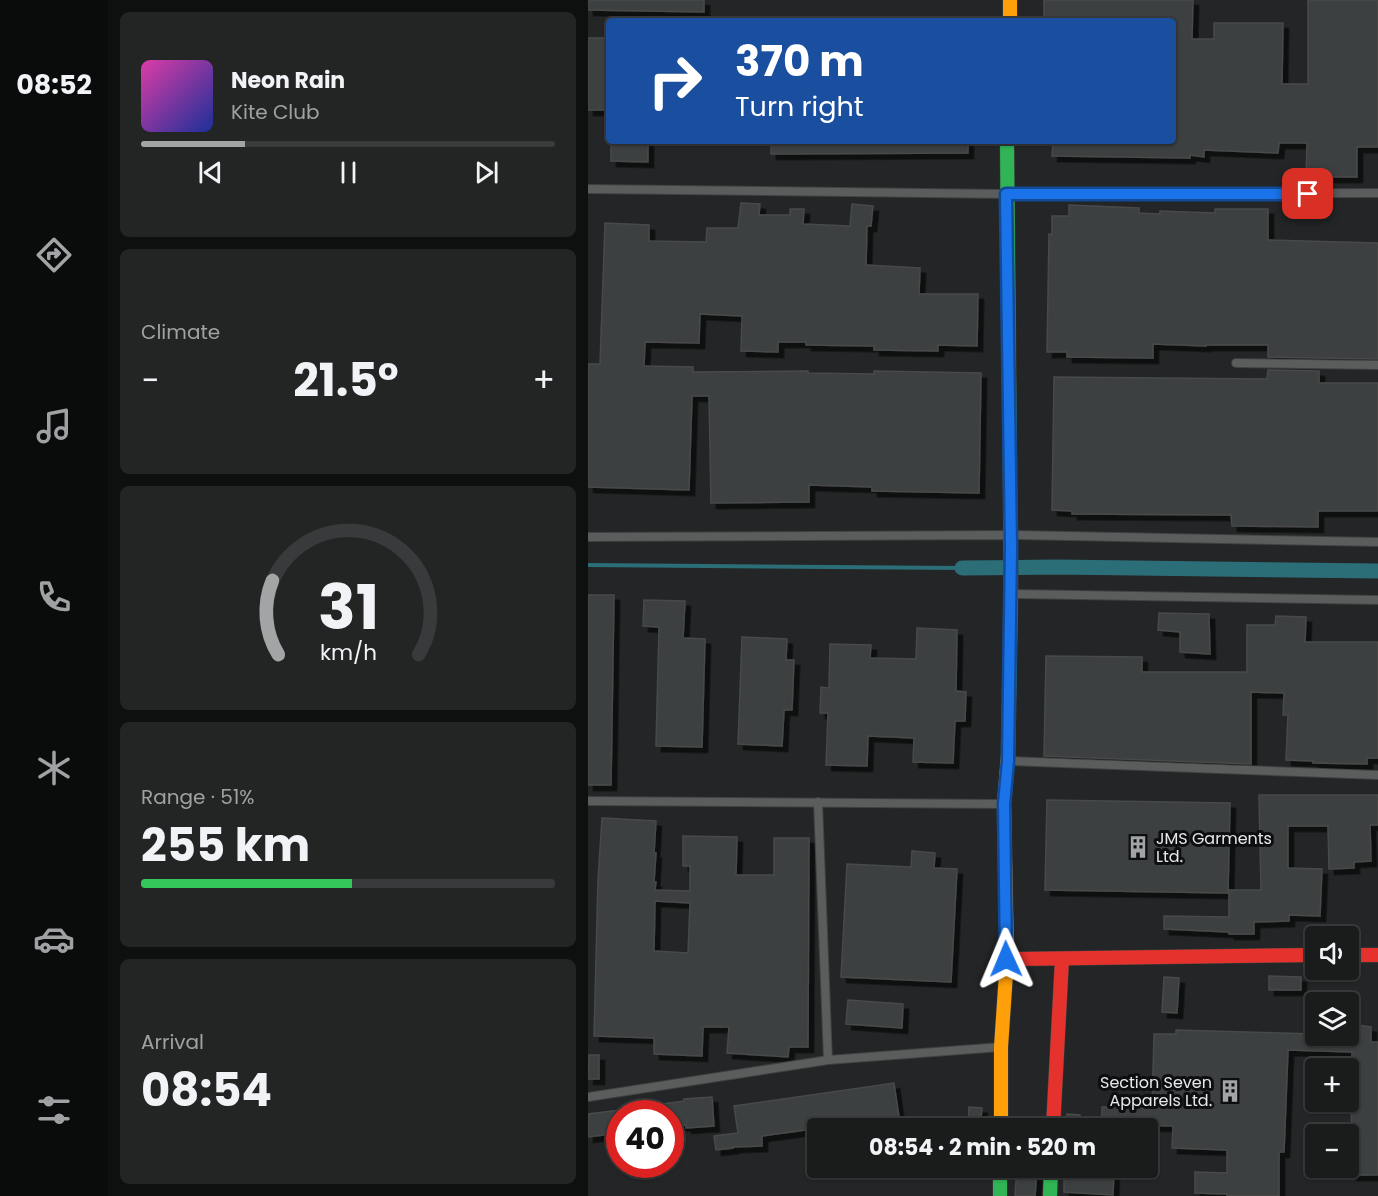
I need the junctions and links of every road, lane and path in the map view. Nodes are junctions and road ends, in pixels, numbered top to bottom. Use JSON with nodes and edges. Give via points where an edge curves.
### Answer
{"nodes":[{"id":1,"x":1010,"y":0,"type":"edge"},
{"id":2,"x":1010,"y":18,"type":"edge"},
{"id":3,"x":1006,"y":144,"type":"edge"},
{"id":4,"x":588,"y":189,"type":"edge"},
{"id":5,"x":1378,"y":193,"type":"edge"},
{"id":6,"x":1006,"y":194,"type":"junction"},
{"id":7,"x":1236,"y":363,"type":"dead end"},
{"id":8,"x":1378,"y":365,"type":"edge"},
{"id":9,"x":588,"y":537,"type":"edge"},
{"id":10,"x":1011,"y":542,"type":"junction"},
{"id":11,"x":1378,"y":542,"type":"edge"},
{"id":12,"x":1011,"y":594,"type":"junction"},
{"id":13,"x":1378,"y":600,"type":"edge"},
{"id":14,"x":1008,"y":761,"type":"junction"},
{"id":15,"x":1378,"y":775,"type":"edge"},
{"id":16,"x":588,"y":801,"type":"edge"},
{"id":17,"x":818,"y":802,"type":"junction"},
{"id":18,"x":1004,"y":804,"type":"junction"},
{"id":19,"x":1359,"y":955,"type":"edge"},
{"id":20,"x":1378,"y":955,"type":"edge"},
{"id":21,"x":1305,"y":956,"type":"edge"},
{"id":22,"x":1006,"y":959,"type":"junction"},
{"id":23,"x":1062,"y":959,"type":"junction"},
{"id":24,"x":1001,"y":1047,"type":"junction"},
{"id":25,"x":828,"y":1060,"type":"junction"},
{"id":26,"x":588,"y":1097,"type":"edge"},
{"id":27,"x":1000,"y":1118,"type":"edge"},
{"id":28,"x":1054,"y":1118,"type":"edge"},
{"id":29,"x":1000,"y":1178,"type":"edge"},
{"id":30,"x":1051,"y":1178,"type":"edge"},
{"id":31,"x":1000,"y":1196,"type":"edge"},
{"id":32,"x":1050,"y":1196,"type":"edge"}],
"edges":[{"from":1,"to":2,"type":"street"},
{"from":3,"to":6,"type":"street"},
{"from":4,"to":6,"type":"lane"},
{"from":5,"to":6,"type":"lane"},
{"from":6,"to":10,"type":"street"},
{"from":7,"to":8,"type":"lane"},
{"from":9,"to":10,"type":"lane"},
{"from":10,"to":11,"type":"lane"},
{"from":10,"to":12,"type":"street"},
{"from":12,"to":13,"type":"lane"},
{"from":12,"to":14,"type":"street"},
{"from":14,"to":15,"type":"lane"},
{"from":14,"to":18,"type":"street"},
{"from":16,"to":17,"type":"lane"},
{"from":17,"to":18,"type":"lane"},
{"from":17,"to":25,"type":"lane"},
{"from":18,"to":22,"type":"street"},
{"from":19,"to":20,"type":"street"},
{"from":21,"to":23,"type":"street"},
{"from":22,"to":23,"type":"street"},
{"from":22,"to":24,"type":"street"},
{"from":23,"to":28,"type":"street"},
{"from":24,"to":25,"type":"lane"},
{"from":24,"to":27,"type":"street"},
{"from":25,"to":26,"type":"lane"},
{"from":29,"to":31,"type":"street"},
{"from":30,"to":32,"type":"street"}]}
